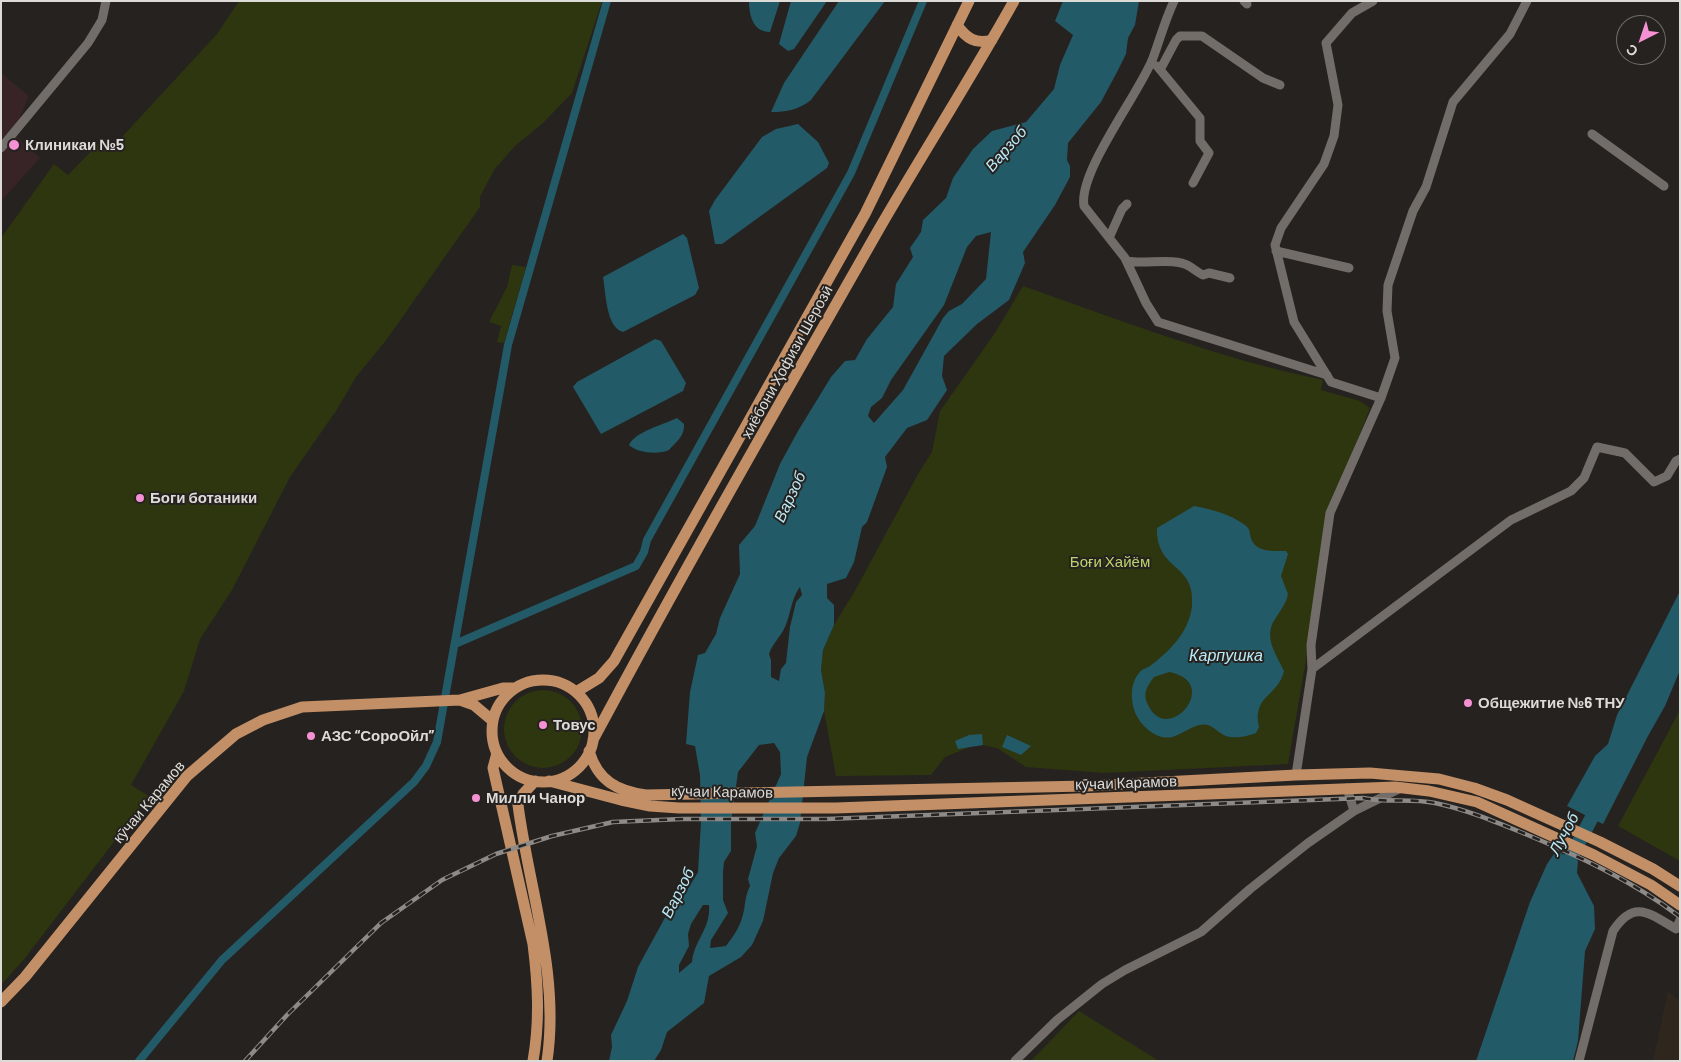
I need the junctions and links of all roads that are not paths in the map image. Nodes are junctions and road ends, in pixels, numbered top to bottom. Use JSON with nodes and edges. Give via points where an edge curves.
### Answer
{"nodes":[{"id":1,"x":106,"y":1,"type":"edge"},
{"id":2,"x":969,"y":1,"type":"edge"},
{"id":3,"x":1014,"y":1,"type":"edge"},
{"id":4,"x":1174,"y":1,"type":"edge"},
{"id":5,"x":1373,"y":1,"type":"edge"},
{"id":6,"x":1528,"y":1,"type":"edge"},
{"id":7,"x":957,"y":25,"type":"junction"},
{"id":8,"x":992,"y":40,"type":"junction"},
{"id":9,"x":1151,"y":62,"type":"junction"},
{"id":10,"x":1161,"y":68,"type":"junction"},
{"id":11,"x":1280,"y":85,"type":"dead end"},
{"id":12,"x":1592,"y":134,"type":"dead end"},
{"id":13,"x":1,"y":148,"type":"edge"},
{"id":14,"x":1193,"y":183,"type":"dead end"},
{"id":15,"x":1664,"y":186,"type":"dead end"},
{"id":16,"x":1127,"y":204,"type":"dead end"},
{"id":17,"x":1109,"y":238,"type":"junction"},
{"id":18,"x":1276,"y":251,"type":"junction"},
{"id":19,"x":1127,"y":262,"type":"junction"},
{"id":20,"x":1349,"y":268,"type":"dead end"},
{"id":21,"x":1230,"y":278,"type":"dead end"},
{"id":22,"x":1327,"y":375,"type":"junction"},
{"id":23,"x":1381,"y":398,"type":"junction"},
{"id":24,"x":1680,"y":459,"type":"edge"},
{"id":25,"x":1312,"y":669,"type":"junction"},
{"id":26,"x":515,"y":688,"type":"junction"},
{"id":27,"x":576,"y":692,"type":"junction"},
{"id":28,"x":460,"y":700,"type":"junction"},
{"id":29,"x":493,"y":721,"type":"junction"},
{"id":30,"x":591,"y":746,"type":"junction"},
{"id":31,"x":497,"y":753,"type":"junction"},
{"id":32,"x":1296,"y":775,"type":"junction"},
{"id":33,"x":1218,"y":780,"type":"junction"},
{"id":34,"x":534,"y":781,"type":"junction"},
{"id":35,"x":550,"y":781,"type":"junction"},
{"id":36,"x":1347,"y":788,"type":"junction"},
{"id":37,"x":1401,"y":788,"type":"junction"},
{"id":38,"x":1218,"y":794,"type":"junction"},
{"id":39,"x":1354,"y":810,"type":"junction"},
{"id":40,"x":1680,"y":886,"type":"edge"},
{"id":41,"x":1680,"y":905,"type":"edge"},
{"id":42,"x":1680,"y":920,"type":"edge"},
{"id":43,"x":1,"y":1002,"type":"edge"},
{"id":44,"x":533,"y":1061,"type":"edge"},
{"id":45,"x":548,"y":1061,"type":"edge"},
{"id":46,"x":1015,"y":1061,"type":"edge"},
{"id":47,"x":1579,"y":1061,"type":"edge"}],
"edges":[{"from":1,"to":13,"type":"street","via":[[102,20],[88,43]]},
{"from":2,"to":7,"type":"main road","name":"хиёбони Ҳофизи Шерозӣ"},
{"from":3,"to":8,"type":"main road","name":"хиёбони Ҳофизи Шерозӣ"},
{"from":4,"to":9,"type":"street"},
{"from":5,"to":18,"type":"street","via":[[1352,13],[1326,43],[1338,105],[1334,136],[1324,164],[1281,228]]},
{"from":6,"to":23,"type":"street","via":[[1510,34],[1453,102],[1426,187],[1406,228],[1388,285],[1387,311],[1395,358]]},
{"from":7,"to":8,"type":"main road","via":[[972,40]]},
{"from":7,"to":27,"type":"main road","name":"хиёбони Ҳофизи Шерозӣ","via":[[865,214],[614,661],[599,678]]},
{"from":8,"to":30,"type":"main road","name":"хиёбони Ҳофизи Шерозӣ","via":[[880,227],[641,651]]},
{"from":9,"to":10,"type":"street"},
{"from":9,"to":17,"type":"street","via":[[1099,156],[1082,196],[1084,206]]},
{"from":10,"to":11,"type":"street","via":[[1176,40],[1180,36],[1192,35],[1208,38],[1263,78]]},
{"from":10,"to":14,"type":"street","via":[[1200,118],[1200,141],[1209,153]]},
{"from":12,"to":15,"type":"street"},
{"from":16,"to":17,"type":"street"},
{"from":17,"to":19,"type":"street"},
{"from":18,"to":20,"type":"street"},
{"from":18,"to":22,"type":"street","via":[[1294,322]]},
{"from":19,"to":21,"type":"street","via":[[1189,265],[1202,274]]},
{"from":19,"to":22,"type":"street","via":[[1146,303],[1164,326]]},
{"from":22,"to":23,"type":"street","via":[[1331,382]]},
{"from":23,"to":25,"type":"street","via":[[1330,513],[1311,645]]},
{"from":24,"to":25,"type":"street","via":[[1668,476],[1654,482],[1625,453],[1597,447],[1584,478],[1571,491],[1511,520]]},
{"from":25,"to":32,"type":"street"},
{"from":26,"to":27,"type":"main road","via":[[527,682],[546,680]]},
{"from":26,"to":28,"type":"main road","name":"кӯчаи Карамов","via":[[503,688]]},
{"from":26,"to":29,"type":"main road","via":[[497,708]]},
{"from":27,"to":30,"type":"main road","via":[[591,714],[594,727]]},
{"from":28,"to":29,"type":"main road","name":"кӯчаи Карамов","via":[[474,705]]},
{"from":28,"to":43,"type":"main road","name":"кӯчаи Карамов","via":[[302,707],[263,720],[236,734],[187,776],[25,977]]},
{"from":29,"to":31,"type":"main road","via":[[493,742]]},
{"from":30,"to":33,"type":"main road","name":"кӯчаи Карамов","via":[[596,768],[607,783],[646,795],[835,793]]},
{"from":30,"to":35,"type":"main road","name":"хиёбони Ҳофизи Шерозӣ","via":[[580,766],[566,776]]},
{"from":31,"to":34,"type":"main road","name":"хиёбони Ҳофизи Шерозӣ","via":[[516,774]]},
{"from":31,"to":44,"type":"main road","via":[[493,768],[536,967],[539,1028]]},
{"from":32,"to":33,"type":"main road","name":"кӯчаи Карамов"},
{"from":32,"to":40,"type":"main road","name":"кӯчаи Карамов","via":[[1370,773],[1439,779],[1474,788],[1600,842]]},
{"from":33,"to":38,"type":"main road"},
{"from":34,"to":35,"type":"main road","name":"хиёбони Ҳофизи Шерозӣ"},
{"from":34,"to":45,"type":"main road","via":[[518,805],[550,984],[552,1032]]},
{"from":35,"to":38,"type":"main road","name":"кӯчаи Карамов","via":[[621,800],[679,808],[836,808]]},
{"from":36,"to":37,"type":"main road","name":"кӯчаи Карамов"},
{"from":36,"to":38,"type":"main road","name":"кӯчаи Карамов"},
{"from":36,"to":39,"type":"street"},
{"from":37,"to":39,"type":"street"},
{"from":37,"to":41,"type":"main road","name":"кӯчаи Карамов","via":[[1477,802],[1594,856],[1663,892]]},
{"from":39,"to":46,"type":"street","via":[[1250,889],[1201,932],[1102,984],[1057,1020]]},
{"from":42,"to":47,"type":"street","via":[[1676,929],[1646,912],[1633,911],[1622,917],[1613,931]]}]}
